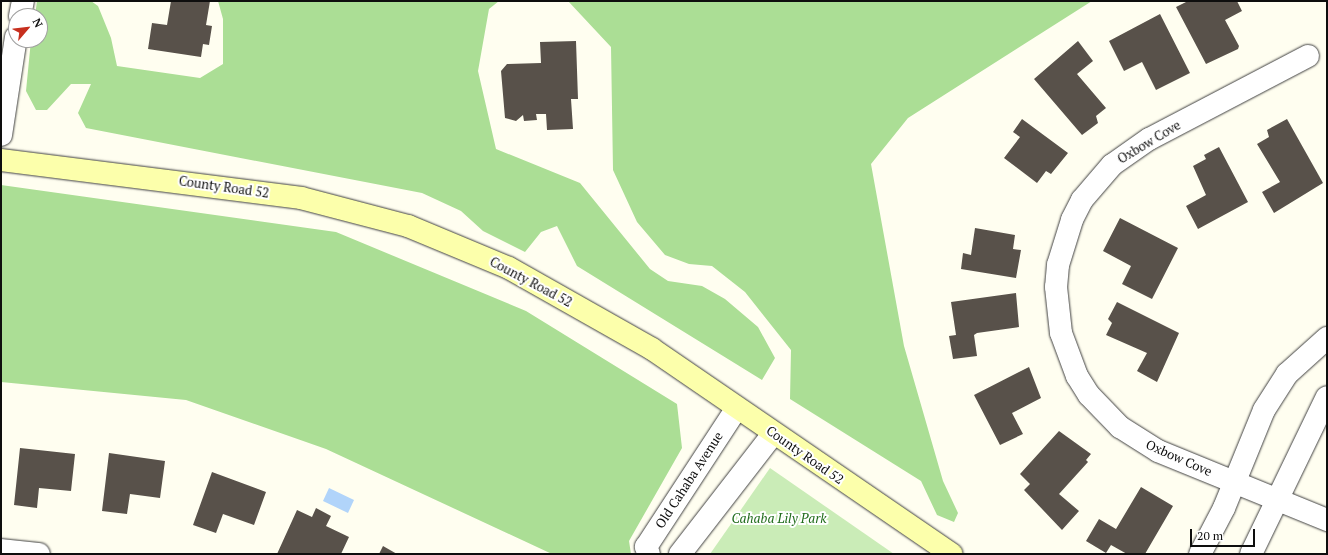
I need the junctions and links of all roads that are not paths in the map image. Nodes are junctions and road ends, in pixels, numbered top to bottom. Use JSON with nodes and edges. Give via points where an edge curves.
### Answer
{"nodes":[{"id":1,"x":14,"y":48,"type":"edge"},
{"id":2,"x":1308,"y":56,"type":"dead end"},
{"id":3,"x":1,"y":135,"type":"edge"},
{"id":4,"x":2,"y":157,"type":"edge"},
{"id":5,"x":1327,"y":338,"type":"edge"},
{"id":6,"x":1327,"y":397,"type":"edge"},
{"id":7,"x":737,"y":408,"type":"junction"},
{"id":8,"x":774,"y":433,"type":"junction"},
{"id":9,"x":1234,"y":483,"type":"junction"},
{"id":10,"x":1277,"y":498,"type":"junction"},
{"id":11,"x":1327,"y":520,"type":"edge"},
{"id":12,"x":1,"y":550,"type":"edge"},
{"id":13,"x":39,"y":554,"type":"edge"},
{"id":14,"x":649,"y":554,"type":"edge"},
{"id":15,"x":680,"y":554,"type":"edge"},
{"id":16,"x":951,"y":554,"type":"edge"},
{"id":17,"x":1200,"y":554,"type":"edge"},
{"id":18,"x":1251,"y":554,"type":"edge"}],
"edges":[{"from":1,"to":3,"type":"street"},
{"from":2,"to":9,"type":"street","name":"Oxbow Cove","via":[[1150,139],[1112,165],[1082,200],[1069,228],[1058,264],[1056,287],[1061,333],[1077,376],[1089,395],[1120,427],[1138,440]]},
{"from":4,"to":7,"type":"main road","name":"County Road 52","via":[[302,198],[408,226],[509,268],[652,349]]},
{"from":5,"to":9,"type":"street","via":[[1287,374],[1264,410]]},
{"from":6,"to":10,"type":"street"},
{"from":7,"to":8,"type":"main road","name":"County Road 52"},
{"from":7,"to":14,"type":"street","name":"Old Cahaba Avenue","via":[[646,547]]},
{"from":8,"to":15,"type":"street"},
{"from":8,"to":16,"type":"main road","name":"County Road 52"},
{"from":9,"to":10,"type":"street","name":"Oxbow Cove"},
{"from":9,"to":17,"type":"street"},
{"from":10,"to":11,"type":"street","name":"Oxbow Cove"},
{"from":10,"to":18,"type":"street"},
{"from":12,"to":13,"type":"street"}]}
